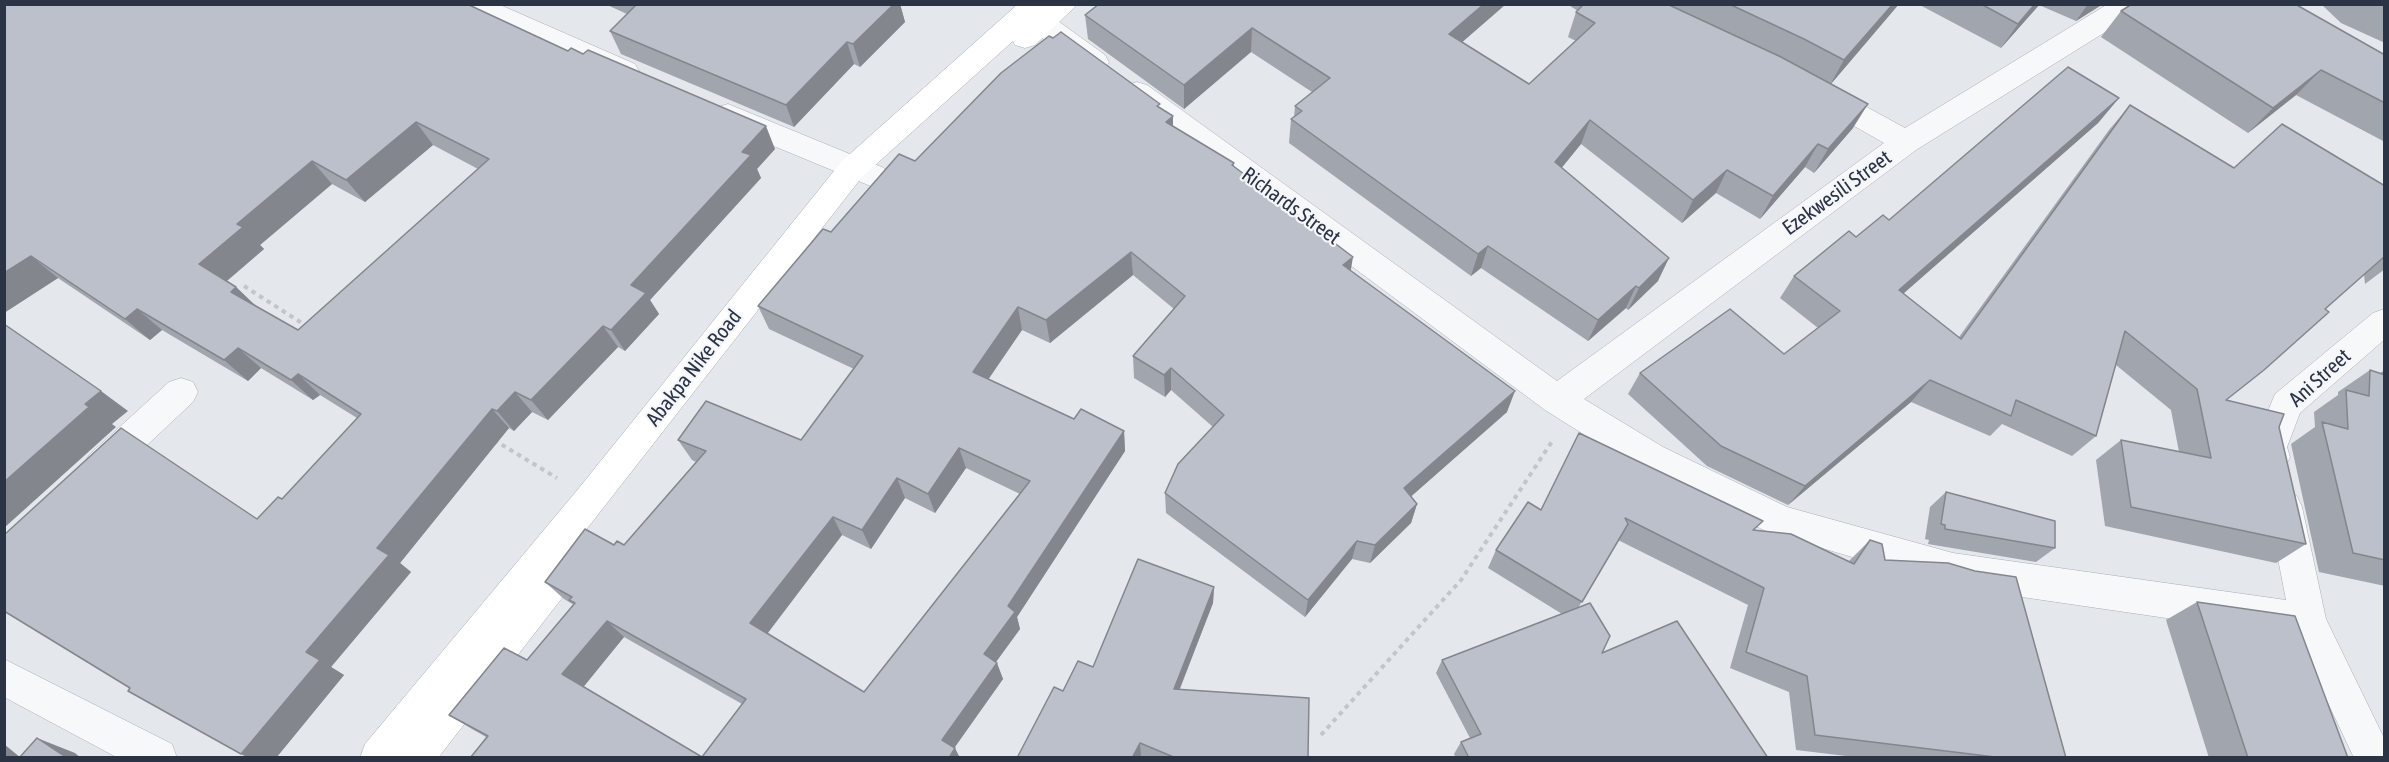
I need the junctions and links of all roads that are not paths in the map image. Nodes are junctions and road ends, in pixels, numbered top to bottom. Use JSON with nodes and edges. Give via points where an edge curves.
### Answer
{"nodes":[{"id":1,"x":472,"y":4,"type":"edge"},
{"id":2,"x":2129,"y":4,"type":"edge"},
{"id":3,"x":1042,"y":11,"type":"edge"},
{"id":4,"x":645,"y":80,"type":"edge"},
{"id":5,"x":1799,"y":82,"type":"edge"},
{"id":6,"x":700,"y":103,"type":"edge"},
{"id":7,"x":1906,"y":141,"type":"junction"},
{"id":8,"x":862,"y":173,"type":"junction"},
{"id":9,"x":2385,"y":322,"type":"edge"},
{"id":10,"x":182,"y":392,"type":"dead end"},
{"id":11,"x":1557,"y":400,"type":"junction"},
{"id":12,"x":80,"y":485,"type":"edge"},
{"id":13,"x":2308,"y":621,"type":"junction"},
{"id":14,"x":4,"y":677,"type":"edge"},
{"id":15,"x":158,"y":758,"type":"edge"},
{"id":16,"x":379,"y":758,"type":"edge"},
{"id":17,"x":413,"y":758,"type":"edge"},
{"id":18,"x":2374,"y":758,"type":"edge"}],
"edges":[{"from":1,"to":4,"type":"street"},
{"from":2,"to":7,"type":"street","name":"Ezekwesili Street"},
{"from":3,"to":8,"type":"main road","name":"Abakpa Nike Road"},
{"from":3,"to":11,"type":"street","name":"Richards Street"},
{"from":5,"to":7,"type":"street"},
{"from":6,"to":8,"type":"street"},
{"from":7,"to":11,"type":"street","name":"Ezekwesili Street"},
{"from":8,"to":16,"type":"main road","name":"Abakpa Nike Road"},
{"from":8,"to":17,"type":"main road","name":"Abakpa Nike Road"},
{"from":9,"to":13,"type":"street","name":"Ani Street","via":[[2287,404],[2270,447]]},
{"from":10,"to":12,"type":"street"},
{"from":11,"to":13,"type":"street","name":"Richards Street","via":[[1651,458],[1780,521],[1953,570]]},
{"from":13,"to":18,"type":"street","name":"Ani Street"},
{"from":14,"to":15,"type":"street"}]}
